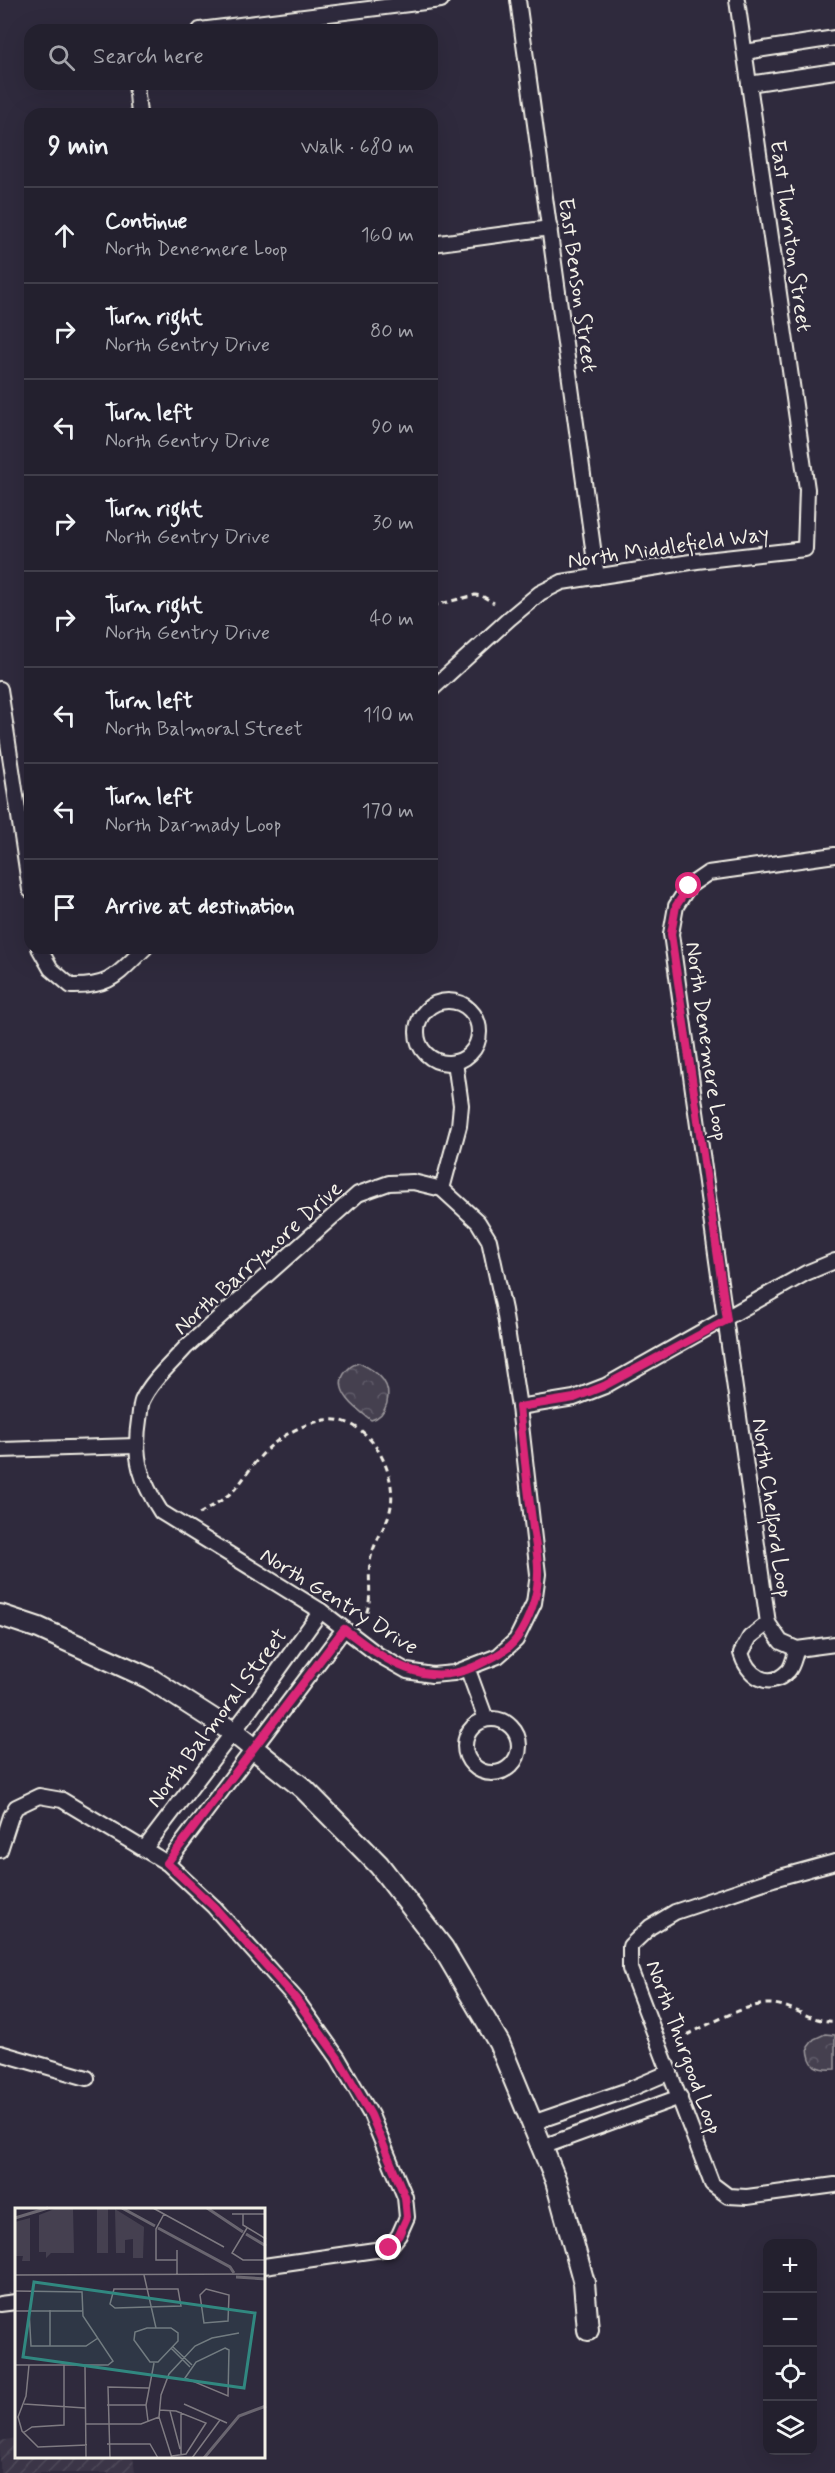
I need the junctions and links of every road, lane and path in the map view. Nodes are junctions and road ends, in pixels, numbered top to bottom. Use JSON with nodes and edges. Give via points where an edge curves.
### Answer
{"nodes":[{"id":1,"x":441,"y":0,"type":"edge"},
{"id":2,"x":518,"y":0,"type":"edge"},
{"id":3,"x":737,"y":0,"type":"edge"},
{"id":4,"x":248,"y":24,"type":"edge"},
{"id":5,"x":835,"y":38,"type":"edge"},
{"id":6,"x":745,"y":52,"type":"junction"},
{"id":7,"x":835,"y":71,"type":"edge"},
{"id":8,"x":749,"y":84,"type":"junction"},
{"id":9,"x":137,"y":90,"type":"edge"},
{"id":10,"x":138,"y":108,"type":"edge"},
{"id":11,"x":550,"y":228,"type":"junction"},
{"id":12,"x":438,"y":243,"type":"edge"},
{"id":13,"x":806,"y":549,"type":"joint"},
{"id":14,"x":597,"y":577,"type":"junction"},
{"id":15,"x":494,"y":603,"type":"dead end"},
{"id":16,"x":438,"y":604,"type":"edge"},
{"id":17,"x":438,"y":684,"type":"edge"},
{"id":18,"x":0,"y":694,"type":"edge"},
{"id":19,"x":24,"y":851,"type":"edge"},
{"id":20,"x":835,"y":855,"type":"edge"},
{"id":21,"x":42,"y":954,"type":"edge"},
{"id":22,"x":139,"y":954,"type":"edge"},
{"id":23,"x":455,"y":1062,"type":"junction"},
{"id":24,"x":442,"y":1189,"type":"junction"},
{"id":25,"x":835,"y":1261,"type":"edge"},
{"id":26,"x":727,"y":1320,"type":"junction"},
{"id":27,"x":519,"y":1407,"type":"junction"},
{"id":28,"x":136,"y":1446,"type":"junction"},
{"id":29,"x":0,"y":1450,"type":"edge"},
{"id":30,"x":199,"y":1514,"type":"dead end"},
{"id":31,"x":321,"y":1611,"type":"junction"},
{"id":32,"x":0,"y":1615,"type":"edge"},
{"id":33,"x":363,"y":1619,"type":"dead end"},
{"id":34,"x":768,"y":1623,"type":"junction"},
{"id":35,"x":344,"y":1629,"type":"junction"},
{"id":36,"x":835,"y":1644,"type":"edge"},
{"id":37,"x":797,"y":1649,"type":"junction"},
{"id":38,"x":468,"y":1670,"type":"junction"},
{"id":39,"x":486,"y":1719,"type":"junction"},
{"id":40,"x":233,"y":1732,"type":"junction"},
{"id":41,"x":254,"y":1748,"type":"junction"},
{"id":42,"x":145,"y":1848,"type":"junction"},
{"id":43,"x":0,"y":1850,"type":"edge"},
{"id":44,"x":167,"y":1863,"type":"junction"},
{"id":45,"x":835,"y":1863,"type":"edge"},
{"id":46,"x":835,"y":2021,"type":"edge"},
{"id":47,"x":678,"y":2039,"type":"dead end"},
{"id":48,"x":0,"y":2053,"type":"edge"},
{"id":49,"x":670,"y":2072,"type":"junction"},
{"id":50,"x":87,"y":2078,"type":"dead end"},
{"id":51,"x":680,"y":2097,"type":"junction"},
{"id":52,"x":532,"y":2123,"type":"junction"},
{"id":53,"x":542,"y":2147,"type":"junction"},
{"id":54,"x":835,"y":2185,"type":"edge"},
{"id":55,"x":266,"y":2266,"type":"edge"},
{"id":56,"x":15,"y":2302,"type":"edge"},
{"id":57,"x":0,"y":2304,"type":"edge"},
{"id":58,"x":588,"y":2330,"type":"dead end"}],
"edges":[{"from":1,"to":4,"type":"street"},
{"from":2,"to":11,"type":"street","name":"East Benson Street"},
{"from":3,"to":6,"type":"street","name":"East Thornton Street"},
{"from":5,"to":6,"type":"street"},
{"from":6,"to":8,"type":"street","name":"East Thornton Street"},
{"from":7,"to":8,"type":"street"},
{"from":8,"to":13,"type":"street","name":"East Thornton Street","via":[[807,489]]},
{"from":9,"to":10,"type":"street"},
{"from":11,"to":12,"type":"street"},
{"from":11,"to":14,"type":"street","name":"East Benson Street"},
{"from":13,"to":14,"type":"street","name":"North Middlefield Way"},
{"from":14,"to":17,"type":"street","name":"North Middlefield Way","via":[[561,582],[540,593]]},
{"from":15,"to":16,"type":"path","via":[[475,595]]},
{"from":18,"to":19,"type":"street"},
{"from":20,"to":26,"type":"street","name":"North Denemere Loop","via":[[708,873],[689,886],[676,906],[671,934]]},
{"from":21,"to":22,"type":"street","via":[[51,969],[71,986],[94,987],[110,980]]},
{"from":23,"to":23,"type":"street","via":[[435,1060],[427,1054],[418,1036],[421,1016],[437,1003],[457,1002],[478,1023],[477,1043],[464,1059]]},
{"from":23,"to":24,"type":"street","via":[[461,1105],[459,1126]]},
{"from":24,"to":27,"type":"street","name":"North Barrymore Drive","via":[[478,1222],[489,1240]]},
{"from":24,"to":28,"type":"street","name":"North Barrymore Drive","via":[[413,1182],[389,1183],[358,1194],[186,1347],[162,1373],[142,1402]]},
{"from":25,"to":26,"type":"street","via":[[806,1273]]},
{"from":26,"to":27,"type":"street","via":[[604,1386],[574,1398]]},
{"from":26,"to":34,"type":"street","name":"North Chelford Loop"},
{"from":27,"to":38,"type":"street","name":"North Gentry Drive","via":[[538,1574],[534,1603],[516,1640],[498,1656]]},
{"from":28,"to":29,"type":"street"},
{"from":28,"to":31,"type":"street","name":"North Gentry Drive","via":[[147,1490],[161,1512]]},
{"from":30,"to":33,"type":"path","via":[[233,1491],[259,1458],[289,1433],[323,1420],[338,1420],[363,1432],[383,1459],[392,1492],[388,1516],[371,1556],[369,1605]]},
{"from":31,"to":35,"type":"street","name":"North Gentry Drive"},
{"from":31,"to":40,"type":"street","name":"North Balmoral Street"},
{"from":32,"to":40,"type":"street","via":[[39,1628],[149,1678]]},
{"from":34,"to":37,"type":"street","name":"North Chelford Loop","via":[[781,1642]]},
{"from":34,"to":37,"type":"street","via":[[750,1637],[741,1653],[756,1678],[781,1677],[790,1670]]},
{"from":35,"to":38,"type":"street","name":"North Gentry Drive","via":[[407,1671],[432,1675]]},
{"from":35,"to":41,"type":"street"},
{"from":36,"to":37,"type":"street"},
{"from":38,"to":39,"type":"street"},
{"from":39,"to":39,"type":"street","via":[[512,1726],[520,1743],[515,1761],[502,1772],[484,1772],[466,1754],[471,1728]]},
{"from":40,"to":41,"type":"street"},
{"from":40,"to":42,"type":"street","name":"North Balmoral Street"},
{"from":41,"to":44,"type":"street"},
{"from":41,"to":52,"type":"street","via":[[304,1789],[379,1865],[443,1948],[499,2043]]},
{"from":42,"to":43,"type":"street","via":[[62,1800],[39,1796],[16,1807]]},
{"from":42,"to":44,"type":"street"},
{"from":44,"to":55,"type":"street","via":[[214,1907],[296,1999],[338,2058],[371,2115],[405,2197],[407,2217],[389,2248]]},
{"from":45,"to":49,"type":"street","name":"North Thurgood Loop","via":[[675,1912],[650,1927],[630,1946],[630,1969]]},
{"from":46,"to":47,"type":"path","via":[[822,2021],[774,2004],[752,2007]]},
{"from":48,"to":50,"type":"street"},
{"from":49,"to":51,"type":"street","name":"North Thurgood Loop"},
{"from":49,"to":52,"type":"street"},
{"from":51,"to":53,"type":"street"},
{"from":51,"to":54,"type":"street","name":"North Thurgood Loop","via":[[712,2184],[728,2196]]},
{"from":52,"to":53,"type":"street"},
{"from":53,"to":58,"type":"street","via":[[556,2181],[584,2283]]},
{"from":56,"to":57,"type":"street"}]}
